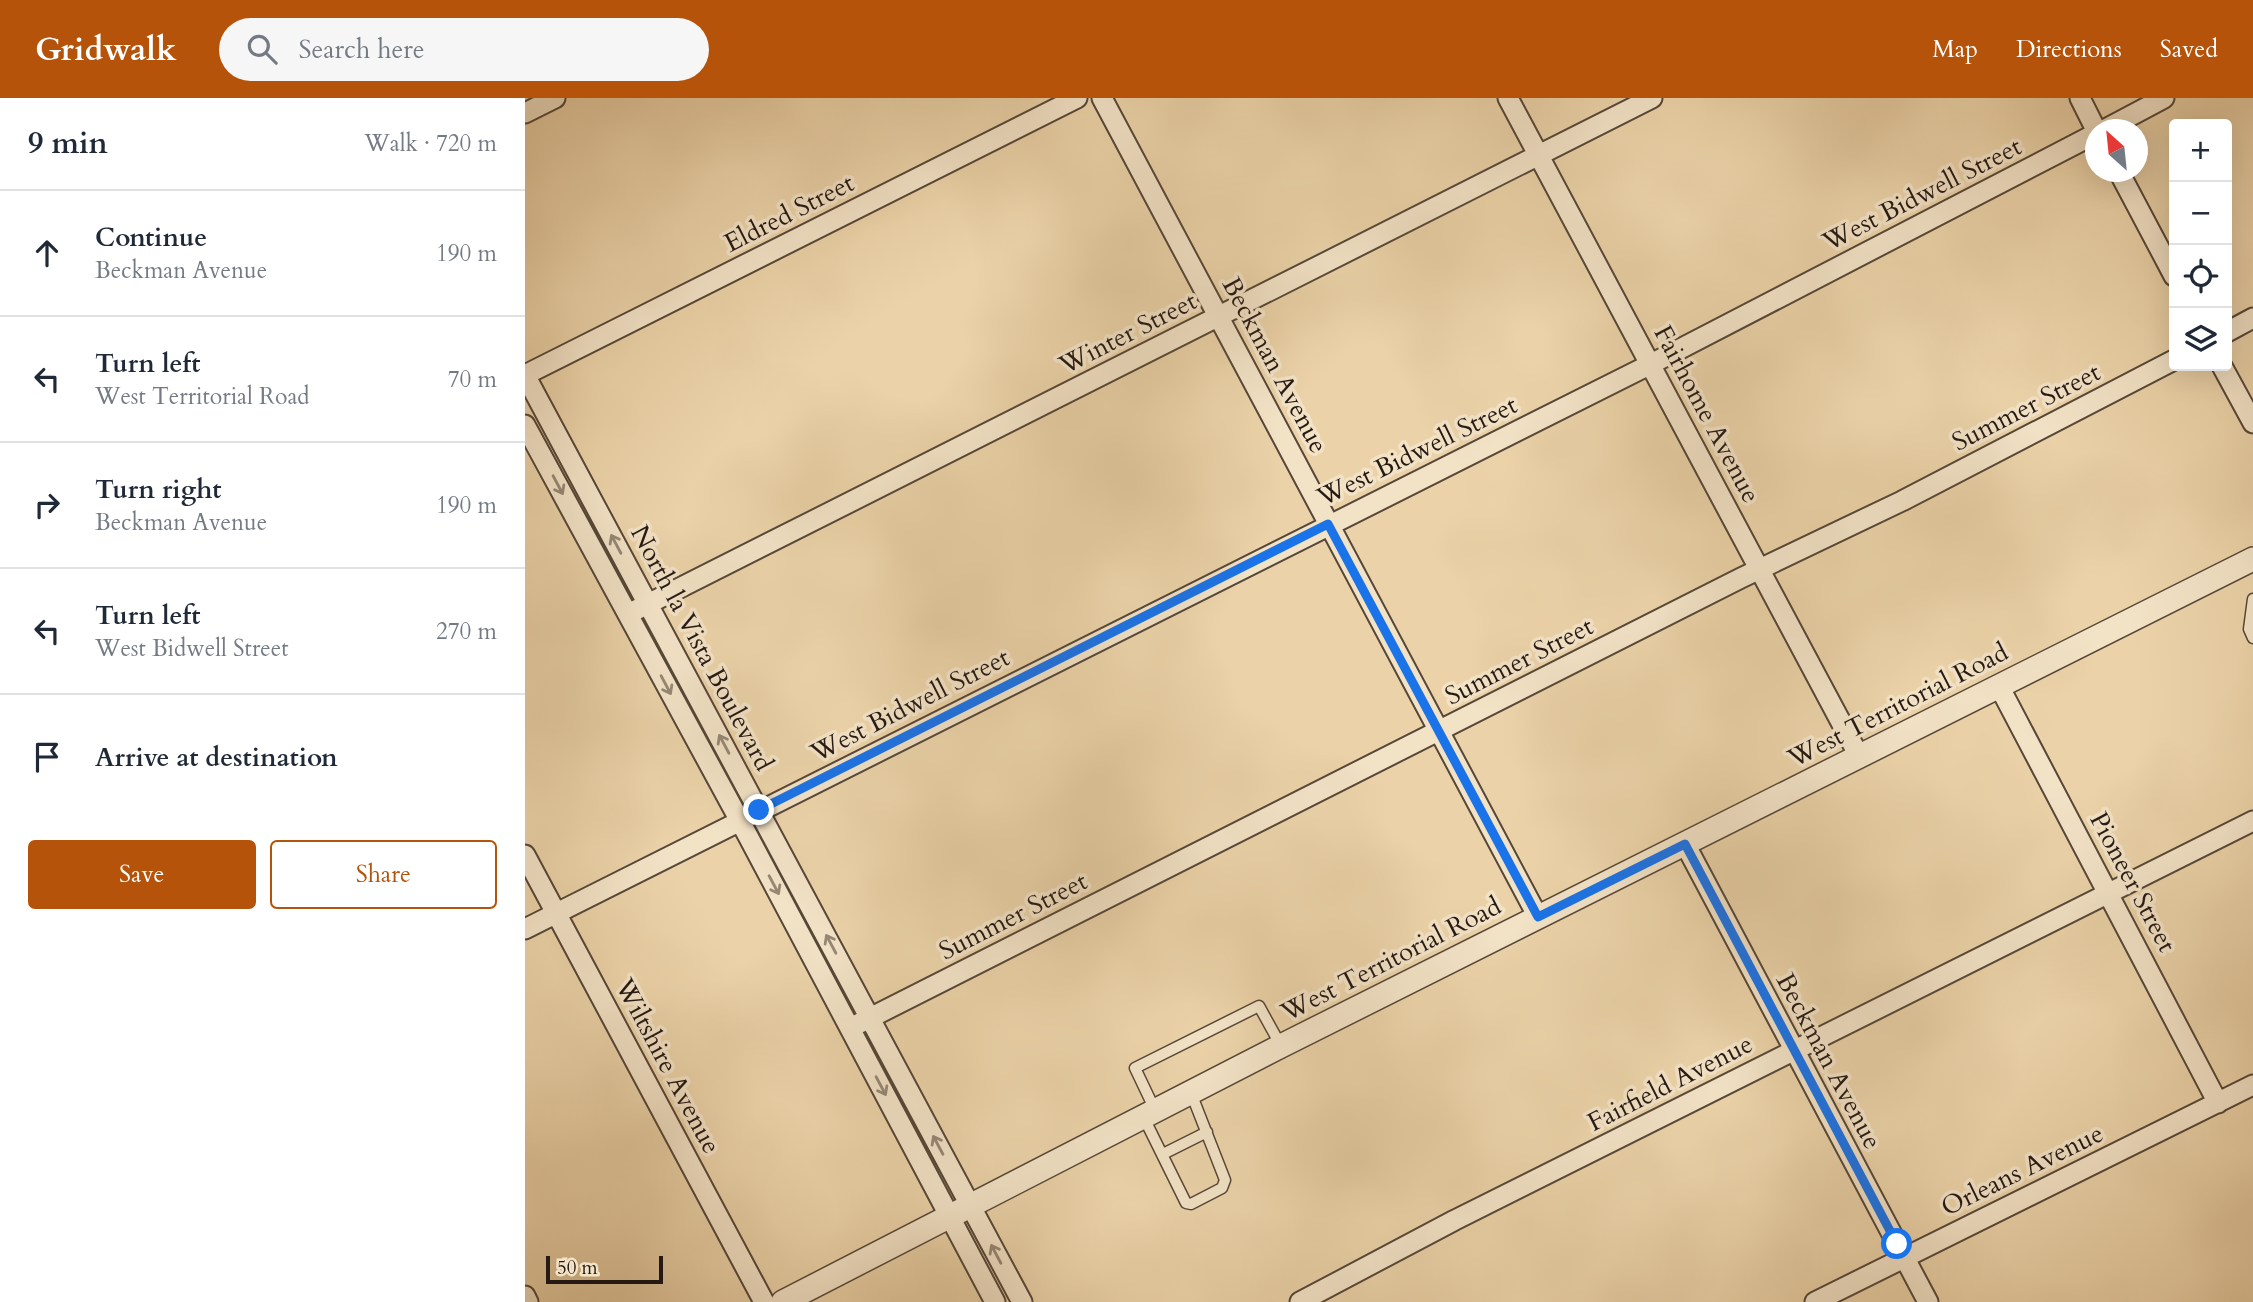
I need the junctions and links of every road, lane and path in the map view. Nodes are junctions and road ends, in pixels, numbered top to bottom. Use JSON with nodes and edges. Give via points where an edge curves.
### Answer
{"nodes":[{"id":1,"x":555,"y":98,"type":"edge"},
{"id":2,"x":1077,"y":98,"type":"edge"},
{"id":3,"x":1102,"y":98,"type":"edge"},
{"id":4,"x":1508,"y":98,"type":"edge"},
{"id":5,"x":1652,"y":98,"type":"edge"},
{"id":6,"x":2080,"y":98,"type":"edge"},
{"id":7,"x":2164,"y":98,"type":"edge"},
{"id":8,"x":525,"y":113,"type":"edge"},
{"id":9,"x":2090,"y":119,"type":"edge"},
{"id":10,"x":2125,"y":119,"type":"edge"},
{"id":11,"x":2085,"y":138,"type":"edge"},
{"id":12,"x":1539,"y":156,"type":"junction"},
{"id":13,"x":2124,"y":182,"type":"edge"},
{"id":14,"x":2169,"y":267,"type":"edge"},
{"id":15,"x":1220,"y":316,"type":"junction"},
{"id":16,"x":2253,"y":318,"type":"edge"},
{"id":17,"x":2232,"y":329,"type":"edge"},
{"id":18,"x":2169,"y":363,"type":"edge"},
{"id":19,"x":1651,"y":364,"type":"junction"},
{"id":20,"x":2225,"y":371,"type":"edge"},
{"id":21,"x":525,"y":375,"type":"edge"},
{"id":22,"x":2253,"y":423,"type":"edge"},
{"id":23,"x":525,"y":425,"type":"edge"},
{"id":24,"x":1328,"y":524,"type":"junction"},
{"id":25,"x":2252,"y":564,"type":"edge"},
{"id":26,"x":1760,"y":569,"type":"junction"},
{"id":27,"x":2253,"y":599,"type":"edge"},
{"id":28,"x":648,"y":603,"type":"junction"},
{"id":29,"x":628,"y":614,"type":"junction"},
{"id":30,"x":2253,"y":638,"type":"edge"},
{"id":31,"x":1999,"y":686,"type":"junction"},
{"id":32,"x":1440,"y":730,"type":"junction"},
{"id":33,"x":1859,"y":756,"type":"junction"},
{"id":34,"x":759,"y":810,"type":"junction"},
{"id":35,"x":740,"y":821,"type":"junction"},
{"id":36,"x":2253,"y":821,"type":"edge"},
{"id":37,"x":1685,"y":844,"type":"junction"},
{"id":38,"x":525,"y":855,"type":"edge"},
{"id":39,"x":2110,"y":894,"type":"junction"},
{"id":40,"x":557,"y":913,"type":"junction"},
{"id":41,"x":1538,"y":917,"type":"junction"},
{"id":42,"x":525,"y":929,"type":"edge"},
{"id":43,"x":870,"y":1017,"type":"junction"},
{"id":44,"x":851,"y":1028,"type":"junction"},
{"id":45,"x":1281,"y":1046,"type":"junction"},
{"id":46,"x":1793,"y":1051,"type":"junction"},
{"id":47,"x":2253,"y":1085,"type":"edge"},
{"id":48,"x":1190,"y":1093,"type":"junction"},
{"id":49,"x":2218,"y":1103,"type":"junction"},
{"id":50,"x":1150,"y":1114,"type":"junction"},
{"id":51,"x":1207,"y":1132,"type":"junction"},
{"id":52,"x":1163,"y":1154,"type":"junction"},
{"id":53,"x":970,"y":1206,"type":"junction"},
{"id":54,"x":949,"y":1216,"type":"junction"},
{"id":55,"x":1904,"y":1257,"type":"junction"},
{"id":56,"x":525,"y":1296,"type":"edge"},
{"id":57,"x":528,"y":1302,"type":"edge"},
{"id":58,"x":764,"y":1302,"type":"edge"},
{"id":59,"x":783,"y":1302,"type":"edge"},
{"id":60,"x":995,"y":1302,"type":"edge"},
{"id":61,"x":1022,"y":1302,"type":"edge"},
{"id":62,"x":1300,"y":1302,"type":"edge"},
{"id":63,"x":1815,"y":1302,"type":"edge"},
{"id":64,"x":1928,"y":1302,"type":"edge"}],
"edges":[{"from":1,"to":8,"type":"street"},
{"from":2,"to":21,"type":"street","name":"Eldred Street"},
{"from":3,"to":15,"type":"street","name":"Beckman Avenue"},
{"from":4,"to":12,"type":"street","name":"Fairhome Avenue"},
{"from":5,"to":12,"type":"street","name":"Winter Street"},
{"from":6,"to":9,"type":"street"},
{"from":7,"to":10,"type":"street"},
{"from":11,"to":19,"type":"street","name":"West Bidwell Street"},
{"from":12,"to":15,"type":"street","name":"Winter Street"},
{"from":12,"to":19,"type":"street","name":"Fairhome Avenue"},
{"from":13,"to":14,"type":"street"},
{"from":15,"to":24,"type":"street","name":"Beckman Avenue"},
{"from":15,"to":28,"type":"street","name":"Winter Street"},
{"from":16,"to":17,"type":"street"},
{"from":18,"to":26,"type":"street","name":"Summer Street"},
{"from":19,"to":24,"type":"street","name":"West Bidwell Street"},
{"from":19,"to":26,"type":"street","name":"Fairhome Avenue"},
{"from":20,"to":22,"type":"street"},
{"from":28,"to":21,"type":"street","name":"North la Vista Boulevard","one_way":true},
{"from":23,"to":29,"type":"street","name":"North la Vista Boulevard","one_way":true},
{"from":24,"to":32,"type":"street","name":"Beckman Avenue"},
{"from":24,"to":34,"type":"street","name":"West Bidwell Street"},
{"from":25,"to":31,"type":"street","name":"West Territorial Road"},
{"from":26,"to":32,"type":"street","name":"Summer Street"},
{"from":26,"to":33,"type":"street","name":"Fairhome Avenue"},
{"from":27,"to":30,"type":"lane","via":[[2249,621]]},
{"from":28,"to":29,"type":"street","name":"Winter Street"},
{"from":34,"to":28,"type":"street","name":"North la Vista Boulevard","one_way":true},
{"from":29,"to":35,"type":"street","name":"North la Vista Boulevard","one_way":true},
{"from":31,"to":33,"type":"street","name":"West Territorial Road"},
{"from":31,"to":39,"type":"street","name":"Pioneer Street"},
{"from":32,"to":41,"type":"street","name":"Beckman Avenue"},
{"from":32,"to":43,"type":"street","name":"Summer Street"},
{"from":33,"to":37,"type":"street","name":"West Territorial Road"},
{"from":34,"to":35,"type":"street","name":"West Bidwell Street"},
{"from":43,"to":34,"type":"street","name":"North la Vista Boulevard","one_way":true},
{"from":35,"to":40,"type":"street"},
{"from":35,"to":44,"type":"street","name":"North la Vista Boulevard","one_way":true},
{"from":36,"to":39,"type":"street","name":"Fairfield Avenue"},
{"from":37,"to":41,"type":"street","name":"West Territorial Road"},
{"from":37,"to":46,"type":"street","name":"Beckman Avenue"},
{"from":38,"to":40,"type":"street","name":"Wiltshire Avenue"},
{"from":39,"to":46,"type":"street","name":"Fairfield Avenue"},
{"from":39,"to":49,"type":"street","name":"Pioneer Street"},
{"from":40,"to":42,"type":"street"},
{"from":40,"to":58,"type":"street","name":"Wiltshire Avenue"},
{"from":41,"to":45,"type":"street","name":"West Territorial Road"},
{"from":43,"to":44,"type":"street","name":"Summer Street"},
{"from":53,"to":43,"type":"street","name":"North la Vista Boulevard","one_way":true},
{"from":44,"to":54,"type":"street","name":"North la Vista Boulevard","one_way":true},
{"from":45,"to":48,"type":"street","name":"West Territorial Road"},
{"from":45,"to":50,"type":"lane","via":[[1259,1006],[1135,1068]]},
{"from":46,"to":55,"type":"street","name":"Beckman Avenue"},
{"from":46,"to":62,"type":"street","name":"Fairfield Avenue"},
{"from":47,"to":49,"type":"street","name":"Orleans Avenue"},
{"from":48,"to":50,"type":"street","name":"West Territorial Road"},
{"from":48,"to":51,"type":"lane"},
{"from":49,"to":55,"type":"street","name":"Orleans Avenue"},
{"from":50,"to":52,"type":"lane"},
{"from":50,"to":53,"type":"street","name":"West Territorial Road"},
{"from":51,"to":52,"type":"lane"},
{"from":51,"to":52,"type":"lane","via":[[1225,1180],[1222,1188],[1191,1204],[1186,1203]]},
{"from":53,"to":54,"type":"street","name":"West Territorial Road"},
{"from":61,"to":53,"type":"street","name":"North la Vista Boulevard","one_way":true},
{"from":54,"to":59,"type":"street","name":"West Territorial Road"},
{"from":54,"to":60,"type":"street","name":"North la Vista Boulevard"},
{"from":55,"to":63,"type":"street","name":"Orleans Avenue"},
{"from":55,"to":64,"type":"street","name":"Beckman Avenue"},
{"from":56,"to":57,"type":"street"}]}
